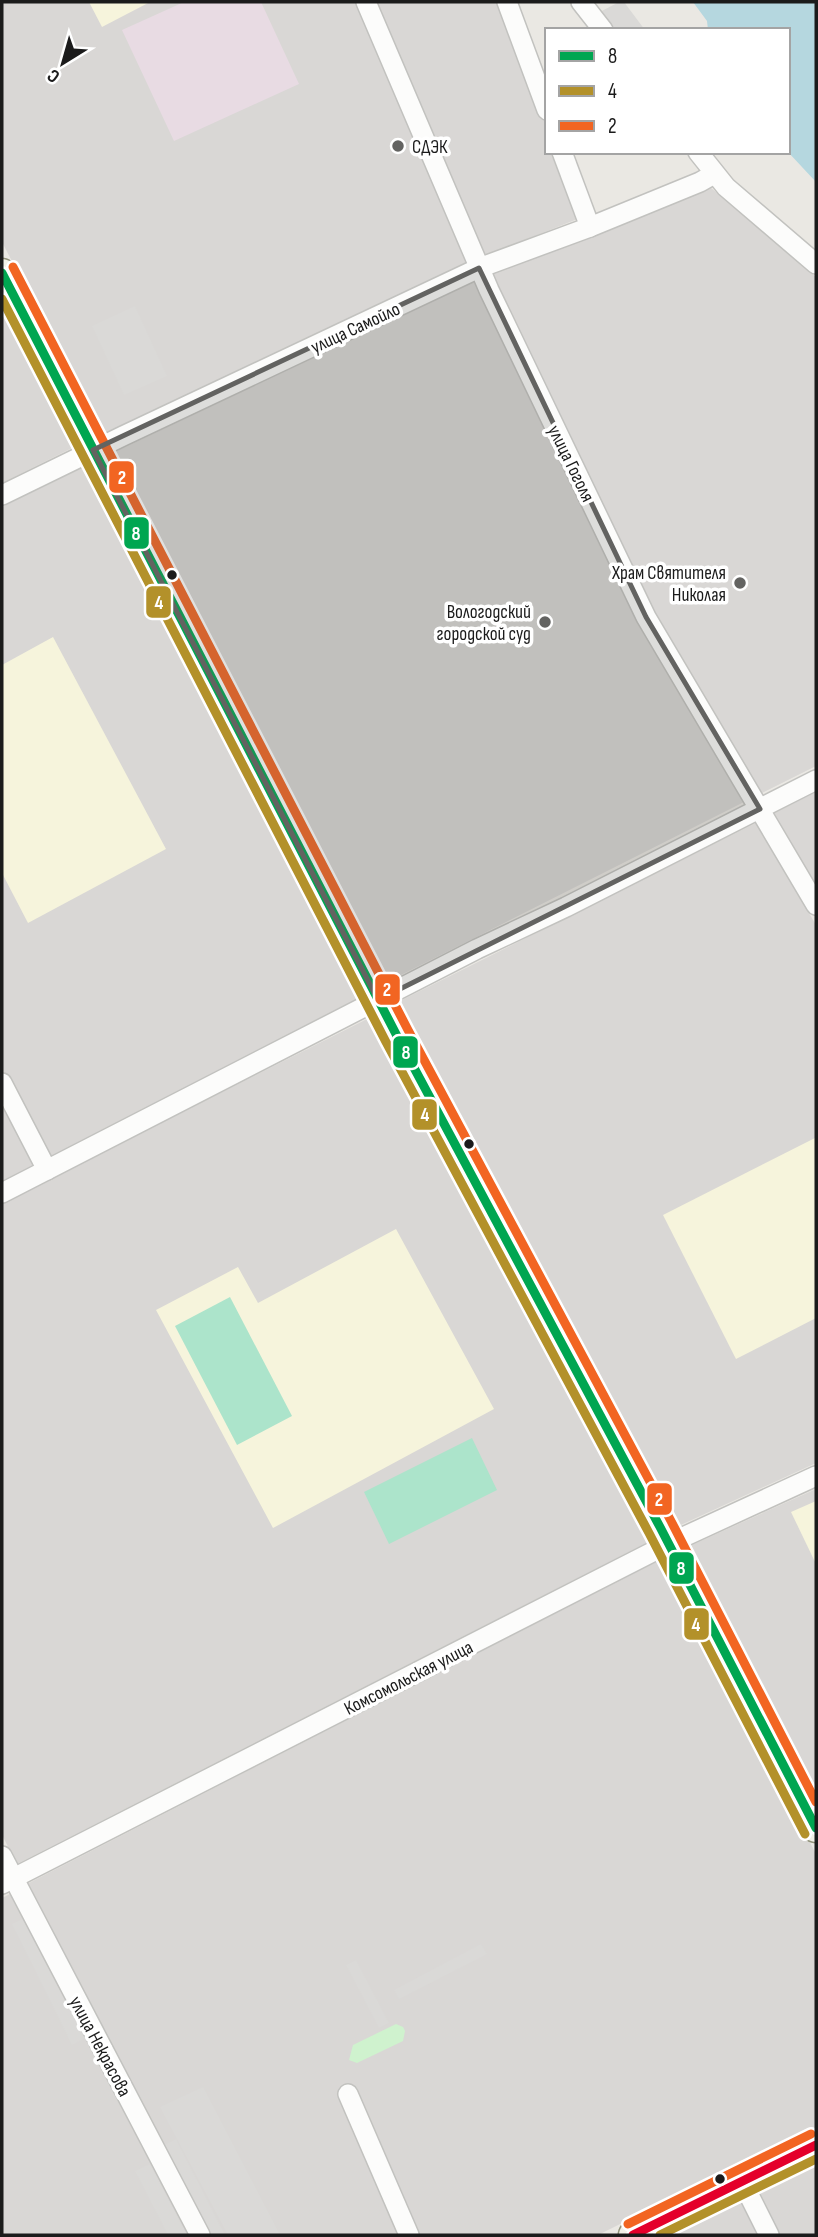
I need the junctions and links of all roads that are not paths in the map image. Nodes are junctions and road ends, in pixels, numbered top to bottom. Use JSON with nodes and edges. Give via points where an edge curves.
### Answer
{"nodes":[{"id":1,"x":366,"y":2,"type":"edge"},
{"id":2,"x":507,"y":2,"type":"edge"},
{"id":3,"x":581,"y":2,"type":"edge"},
{"id":4,"x":601,"y":28,"type":"edge"},
{"id":5,"x":545,"y":105,"type":"edge"},
{"id":6,"x":563,"y":154,"type":"edge"},
{"id":7,"x":699,"y":154,"type":"edge"},
{"id":8,"x":714,"y":174,"type":"junction"},
{"id":9,"x":590,"y":228,"type":"junction"},
{"id":10,"x":816,"y":264,"type":"edge"},
{"id":11,"x":479,"y":268,"type":"junction"},
{"id":12,"x":2,"y":273,"type":"edge"},
{"id":13,"x":93,"y":450,"type":"junction"},
{"id":14,"x":2,"y":495,"type":"edge"},
{"id":15,"x":816,"y":780,"type":"edge"},
{"id":16,"x":760,"y":809,"type":"junction"},
{"id":17,"x":816,"y":905,"type":"edge"},
{"id":18,"x":378,"y":1000,"type":"junction"},
{"id":19,"x":2,"y":1083,"type":"edge"},
{"id":20,"x":47,"y":1170,"type":"junction"},
{"id":21,"x":2,"y":1193,"type":"edge"},
{"id":22,"x":816,"y":1476,"type":"edge"},
{"id":23,"x":668,"y":1544,"type":"junction"},
{"id":24,"x":816,"y":1828,"type":"edge"},
{"id":25,"x":2,"y":1856,"type":"edge"},
{"id":26,"x":8,"y":1881,"type":"edge"},
{"id":27,"x":348,"y":2094,"type":"dead end"},
{"id":28,"x":816,"y":2144,"type":"edge"},
{"id":29,"x":742,"y":2181,"type":"junction"},
{"id":30,"x":200,"y":2235,"type":"edge"},
{"id":31,"x":410,"y":2235,"type":"edge"},
{"id":32,"x":633,"y":2235,"type":"edge"},
{"id":33,"x":769,"y":2235,"type":"edge"}],
"edges":[{"from":1,"to":11,"type":"street","name":"улица Гоголя"},
{"from":2,"to":5,"type":"street"},
{"from":3,"to":4,"type":"street"},
{"from":6,"to":9,"type":"street"},
{"from":7,"to":8,"type":"street"},
{"from":8,"to":9,"type":"street","name":"улица Самойло"},
{"from":8,"to":10,"type":"street"},
{"from":9,"to":11,"type":"street","name":"улица Самойло"},
{"from":11,"to":13,"type":"street","name":"улица Самойло"},
{"from":11,"to":16,"type":"street","name":"улица Гоголя","via":[[646,617]]},
{"from":12,"to":13,"type":"street"},
{"from":13,"to":14,"type":"street","name":"улица Самойло"},
{"from":13,"to":18,"type":"street"},
{"from":15,"to":16,"type":"street"},
{"from":16,"to":17,"type":"street","name":"улица Гоголя"},
{"from":16,"to":18,"type":"street"},
{"from":18,"to":20,"type":"street"},
{"from":18,"to":23,"type":"street"},
{"from":19,"to":20,"type":"street"},
{"from":20,"to":21,"type":"street"},
{"from":22,"to":23,"type":"street","name":"Комсомольская улица"},
{"from":23,"to":24,"type":"street"},
{"from":23,"to":26,"type":"street","name":"Комсомольская улица"},
{"from":25,"to":26,"type":"street","name":"улица Некрасова"},
{"from":26,"to":30,"type":"street","name":"улица Некрасова"},
{"from":27,"to":31,"type":"street"},
{"from":28,"to":29,"type":"street"},
{"from":29,"to":32,"type":"street"},
{"from":29,"to":33,"type":"street"}]}
